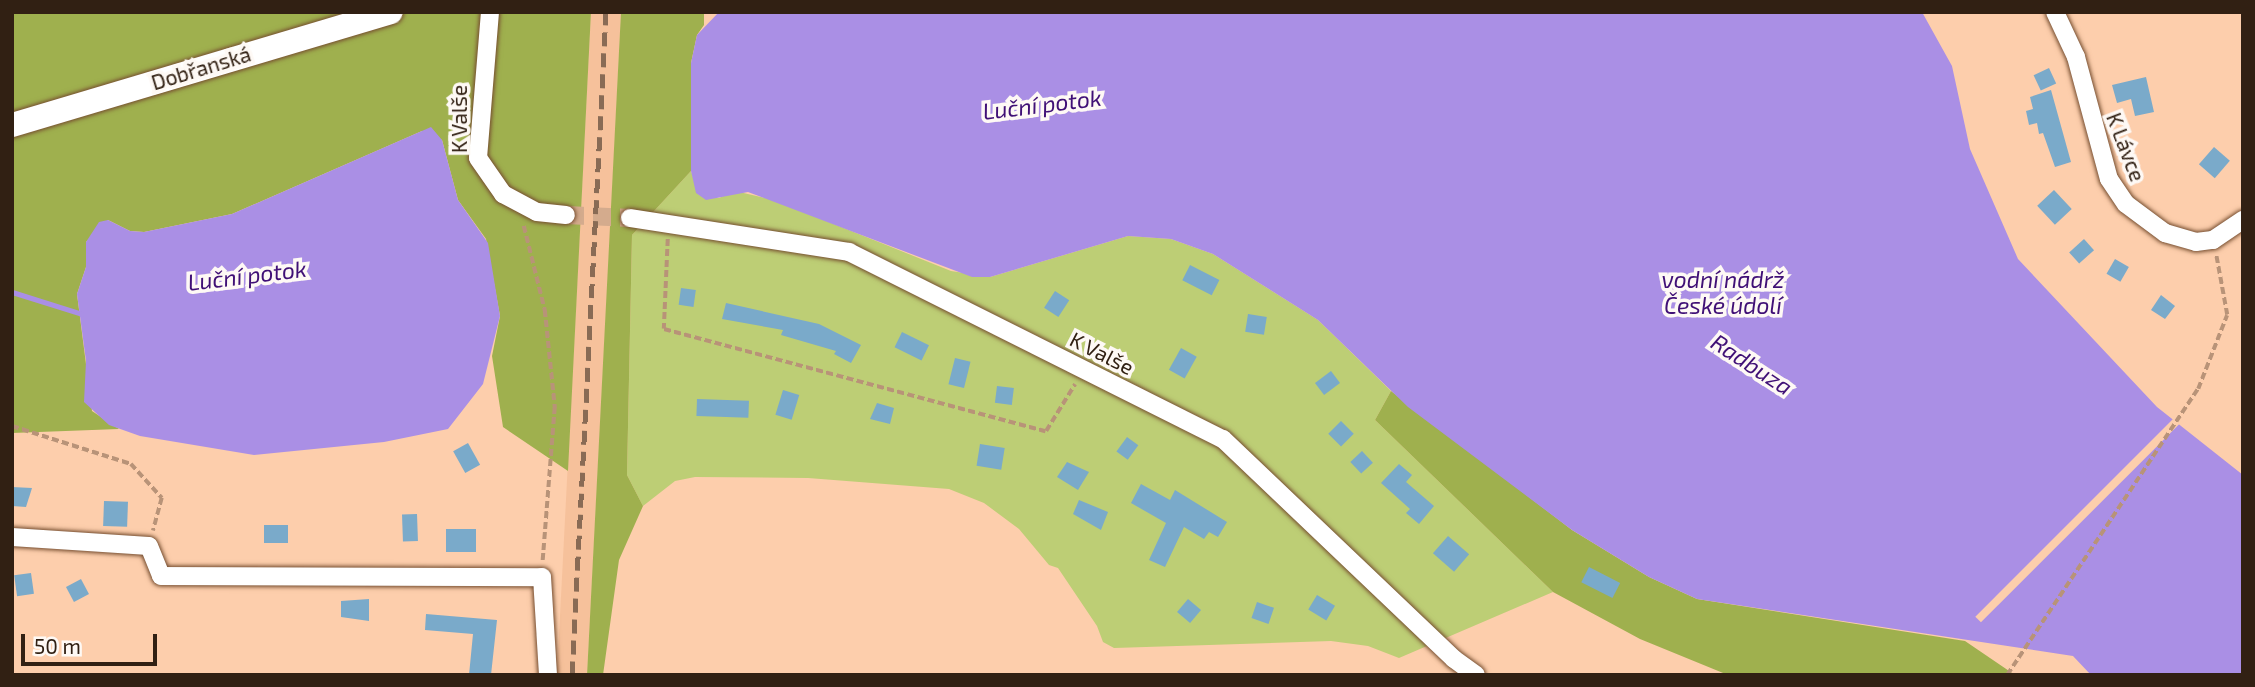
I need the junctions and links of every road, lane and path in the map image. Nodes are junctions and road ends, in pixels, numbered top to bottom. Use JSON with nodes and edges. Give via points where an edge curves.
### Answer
{"nodes":[{"id":1,"x":390,"y":12,"type":"edge"},
{"id":2,"x":490,"y":12,"type":"edge"},
{"id":3,"x":2055,"y":12,"type":"edge"},
{"id":4,"x":12,"y":125,"type":"edge"},
{"id":5,"x":519,"y":203,"type":"junction"},
{"id":6,"x":566,"y":215,"type":"tunnel mouth"},
{"id":7,"x":630,"y":218,"type":"tunnel mouth"},
{"id":8,"x":2243,"y":220,"type":"edge"},
{"id":9,"x":669,"y":223,"type":"junction"},
{"id":10,"x":2213,"y":240,"type":"junction"},
{"id":11,"x":1084,"y":369,"type":"junction"},
{"id":12,"x":12,"y":426,"type":"edge"},
{"id":13,"x":12,"y":537,"type":"edge"},
{"id":14,"x":149,"y":546,"type":"junction"},
{"id":15,"x":542,"y":577,"type":"junction"},
{"id":16,"x":548,"y":675,"type":"edge"},
{"id":17,"x":1476,"y":675,"type":"edge"},
{"id":18,"x":2007,"y":675,"type":"edge"}],
"edges":[{"from":1,"to":4,"type":"street","name":"Dobřanská"},
{"from":2,"to":5,"type":"street","name":"K Valše","via":[[478,158],[503,194]]},
{"from":3,"to":10,"type":"street","name":"K Lávce","via":[[2076,57],[2093,134],[2117,193],[2165,233],[2196,242]]},
{"from":5,"to":6,"type":"street","name":"K Valše","via":[[537,212]]},
{"from":5,"to":15,"type":"path","via":[[545,310],[555,407]]},
{"from":7,"to":9,"type":"street","name":"K Valše"},
{"from":8,"to":10,"type":"street"},
{"from":9,"to":11,"type":"street","name":"K Valše","via":[[849,252]]},
{"from":9,"to":11,"type":"path","via":[[664,329],[1046,430]]},
{"from":10,"to":18,"type":"path","via":[[2227,306],[2225,325],[2198,389]]},
{"from":11,"to":17,"type":"street","name":"K Valše","via":[[1223,439]]},
{"from":12,"to":14,"type":"path","via":[[131,464],[162,498]]},
{"from":13,"to":14,"type":"street"},
{"from":14,"to":15,"type":"street","via":[[161,576]]},
{"from":15,"to":16,"type":"street"}]}
